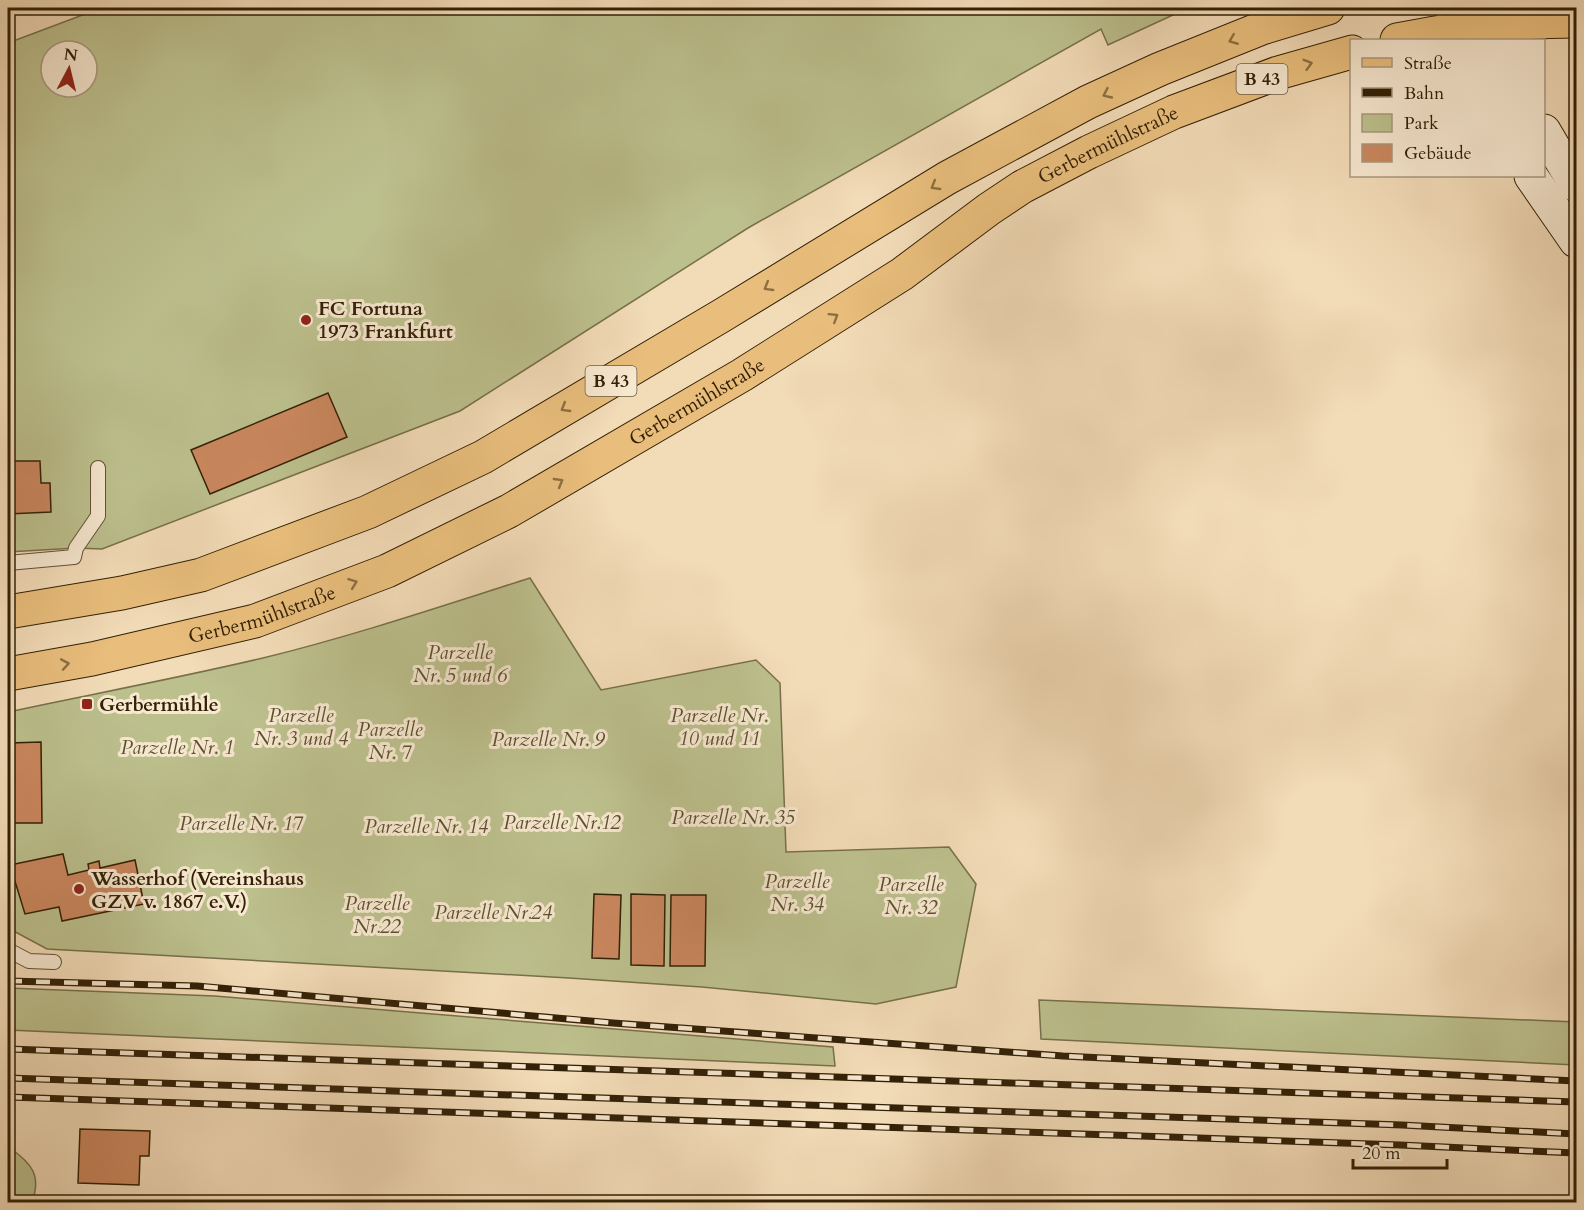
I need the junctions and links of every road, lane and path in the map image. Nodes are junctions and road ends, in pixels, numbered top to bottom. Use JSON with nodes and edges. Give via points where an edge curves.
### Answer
{"nodes":[{"id":1,"x":1328,"y":8,"type":"edge"},
{"id":2,"x":1576,"y":21,"type":"edge"},
{"id":3,"x":1492,"y":24,"type":"edge"},
{"id":4,"x":1456,"y":26,"type":"edge"},
{"id":5,"x":1400,"y":39,"type":"edge"},
{"id":6,"x":1350,"y":53,"type":"edge"},
{"id":7,"x":1545,"y":133,"type":"edge"},
{"id":8,"x":1532,"y":177,"type":"edge"},
{"id":9,"x":1576,"y":185,"type":"edge"},
{"id":10,"x":1576,"y":241,"type":"edge"},
{"id":11,"x":98,"y":468,"type":"dead end"},
{"id":12,"x":8,"y":563,"type":"edge"},
{"id":13,"x":8,"y":612,"type":"edge"},
{"id":14,"x":8,"y":674,"type":"edge"},
{"id":15,"x":8,"y":950,"type":"edge"},
{"id":16,"x":54,"y":962,"type":"dead end"}],
"edges":[{"from":1,"to":13,"type":"main road","number":"B 43","one_way":true,"via":[[1262,28],[1088,102],[947,178],[483,456],[368,512],[201,575]]},
{"from":2,"to":3,"type":"main road"},
{"from":3,"to":4,"type":"main road"},
{"from":4,"to":5,"type":"main road"},
{"from":14,"to":6,"type":"main road","name":"Gerbermühlstraße","number":"B 43","one_way":true,"via":[[255,621],[387,570],[509,511],[742,375],[902,274],[1032,182],[1174,112],[1278,73]]},
{"from":7,"to":9,"type":"main road"},
{"from":8,"to":10,"type":"main road"},
{"from":11,"to":12,"type":"lane","via":[[98,516],[74,557]]},
{"from":15,"to":16,"type":"lane","via":[[29,961]]}]}
